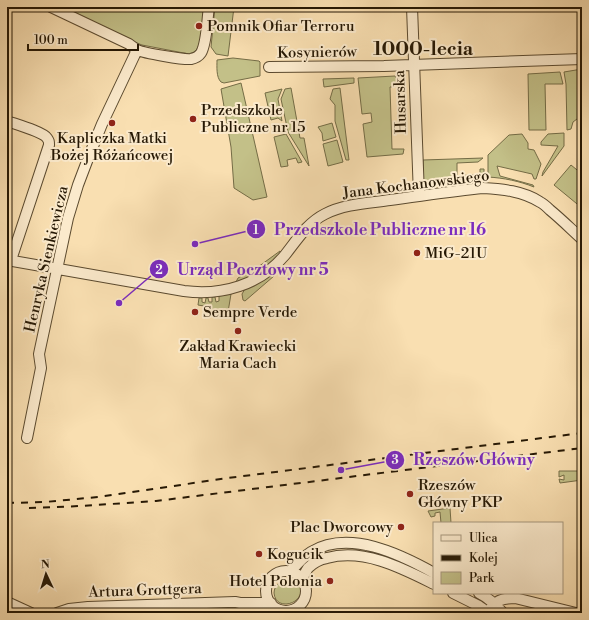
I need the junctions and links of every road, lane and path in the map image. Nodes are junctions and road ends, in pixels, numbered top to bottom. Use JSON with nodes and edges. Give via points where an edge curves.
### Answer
{"nodes":[{"id":1,"x":51,"y":7,"type":"edge"},
{"id":2,"x":209,"y":7,"type":"edge"},
{"id":3,"x":412,"y":7,"type":"edge"},
{"id":4,"x":137,"y":50,"type":"junction"},
{"id":5,"x":582,"y":59,"type":"edge"},
{"id":6,"x":414,"y":65,"type":"junction"},
{"id":7,"x":268,"y":67,"type":"dead end"},
{"id":8,"x":7,"y":121,"type":"edge"},
{"id":9,"x":419,"y":196,"type":"junction"},
{"id":10,"x":582,"y":239,"type":"edge"},
{"id":11,"x":9,"y":260,"type":"edge"},
{"id":12,"x":57,"y":269,"type":"junction"},
{"id":13,"x":27,"y":438,"type":"dead end"},
{"id":14,"x":291,"y":571,"type":"junction"},
{"id":15,"x":433,"y":572,"type":"edge"},
{"id":16,"x":302,"y":579,"type":"junction"},
{"id":17,"x":433,"y":584,"type":"edge"},
{"id":18,"x":266,"y":592,"type":"junction"},
{"id":19,"x":455,"y":594,"type":"edge"},
{"id":20,"x":481,"y":594,"type":"edge"},
{"id":21,"x":7,"y":602,"type":"edge"},
{"id":22,"x":235,"y":602,"type":"junction"},
{"id":23,"x":494,"y":604,"type":"junction"},
{"id":24,"x":273,"y":608,"type":"edge"},
{"id":25,"x":289,"y":612,"type":"edge"},
{"id":26,"x":31,"y":613,"type":"edge"},
{"id":27,"x":58,"y":613,"type":"edge"},
{"id":28,"x":488,"y":613,"type":"edge"},
{"id":29,"x":503,"y":613,"type":"edge"},
{"id":30,"x":576,"y":613,"type":"edge"}],
"edges":[{"from":1,"to":4,"type":"street","via":[[116,37]]},
{"from":2,"to":4,"type":"street","via":[[203,47],[195,58],[185,59]]},
{"from":3,"to":6,"type":"street","name":"Husarska"},
{"from":4,"to":12,"type":"street","name":"Henryka Sienkiewicza","via":[[102,124],[78,185]]},
{"from":5,"to":6,"type":"street","name":"Kosynierów"},
{"from":6,"to":7,"type":"street","name":"Kosynierów"},
{"from":6,"to":9,"type":"street","name":"Husarska"},
{"from":8,"to":11,"type":"street","via":[[45,135],[49,141]]},
{"from":9,"to":10,"type":"street","name":"Jana Kochanowskiego","via":[[483,188],[511,191],[540,202]]},
{"from":9,"to":12,"type":"street","name":"Jana Kochanowskiego","via":[[354,205],[325,214],[308,227],[269,271],[256,280],[221,291],[193,293]]},
{"from":11,"to":12,"type":"street","name":"Jana Kochanowskiego"},
{"from":12,"to":13,"type":"street","name":"Henryka Sienkiewicza","via":[[39,354],[41,368]]},
{"from":14,"to":15,"type":"street","via":[[306,556],[317,550],[345,543],[387,551]]},
{"from":14,"to":16,"type":"street"},
{"from":14,"to":18,"type":"street","via":[[272,576]]},
{"from":16,"to":17,"type":"street","via":[[307,569],[315,563],[332,556],[345,556],[384,562]]},
{"from":16,"to":25,"type":"street","via":[[306,587],[306,597],[300,606]]},
{"from":18,"to":22,"type":"street","name":"Artura Grottgera"},
{"from":18,"to":24,"type":"street"},
{"from":19,"to":28,"type":"street"},
{"from":20,"to":23,"type":"street"},
{"from":21,"to":26,"type":"street"},
{"from":22,"to":24,"type":"street","name":"Artura Grottgera"},
{"from":22,"to":27,"type":"street","name":"Artura Grottgera","via":[[78,608]]},
{"from":23,"to":28,"type":"street"},
{"from":23,"to":29,"type":"street"},
{"from":23,"to":30,"type":"street","via":[[503,598],[514,598]]},
{"from":24,"to":25,"type":"street"}]}
